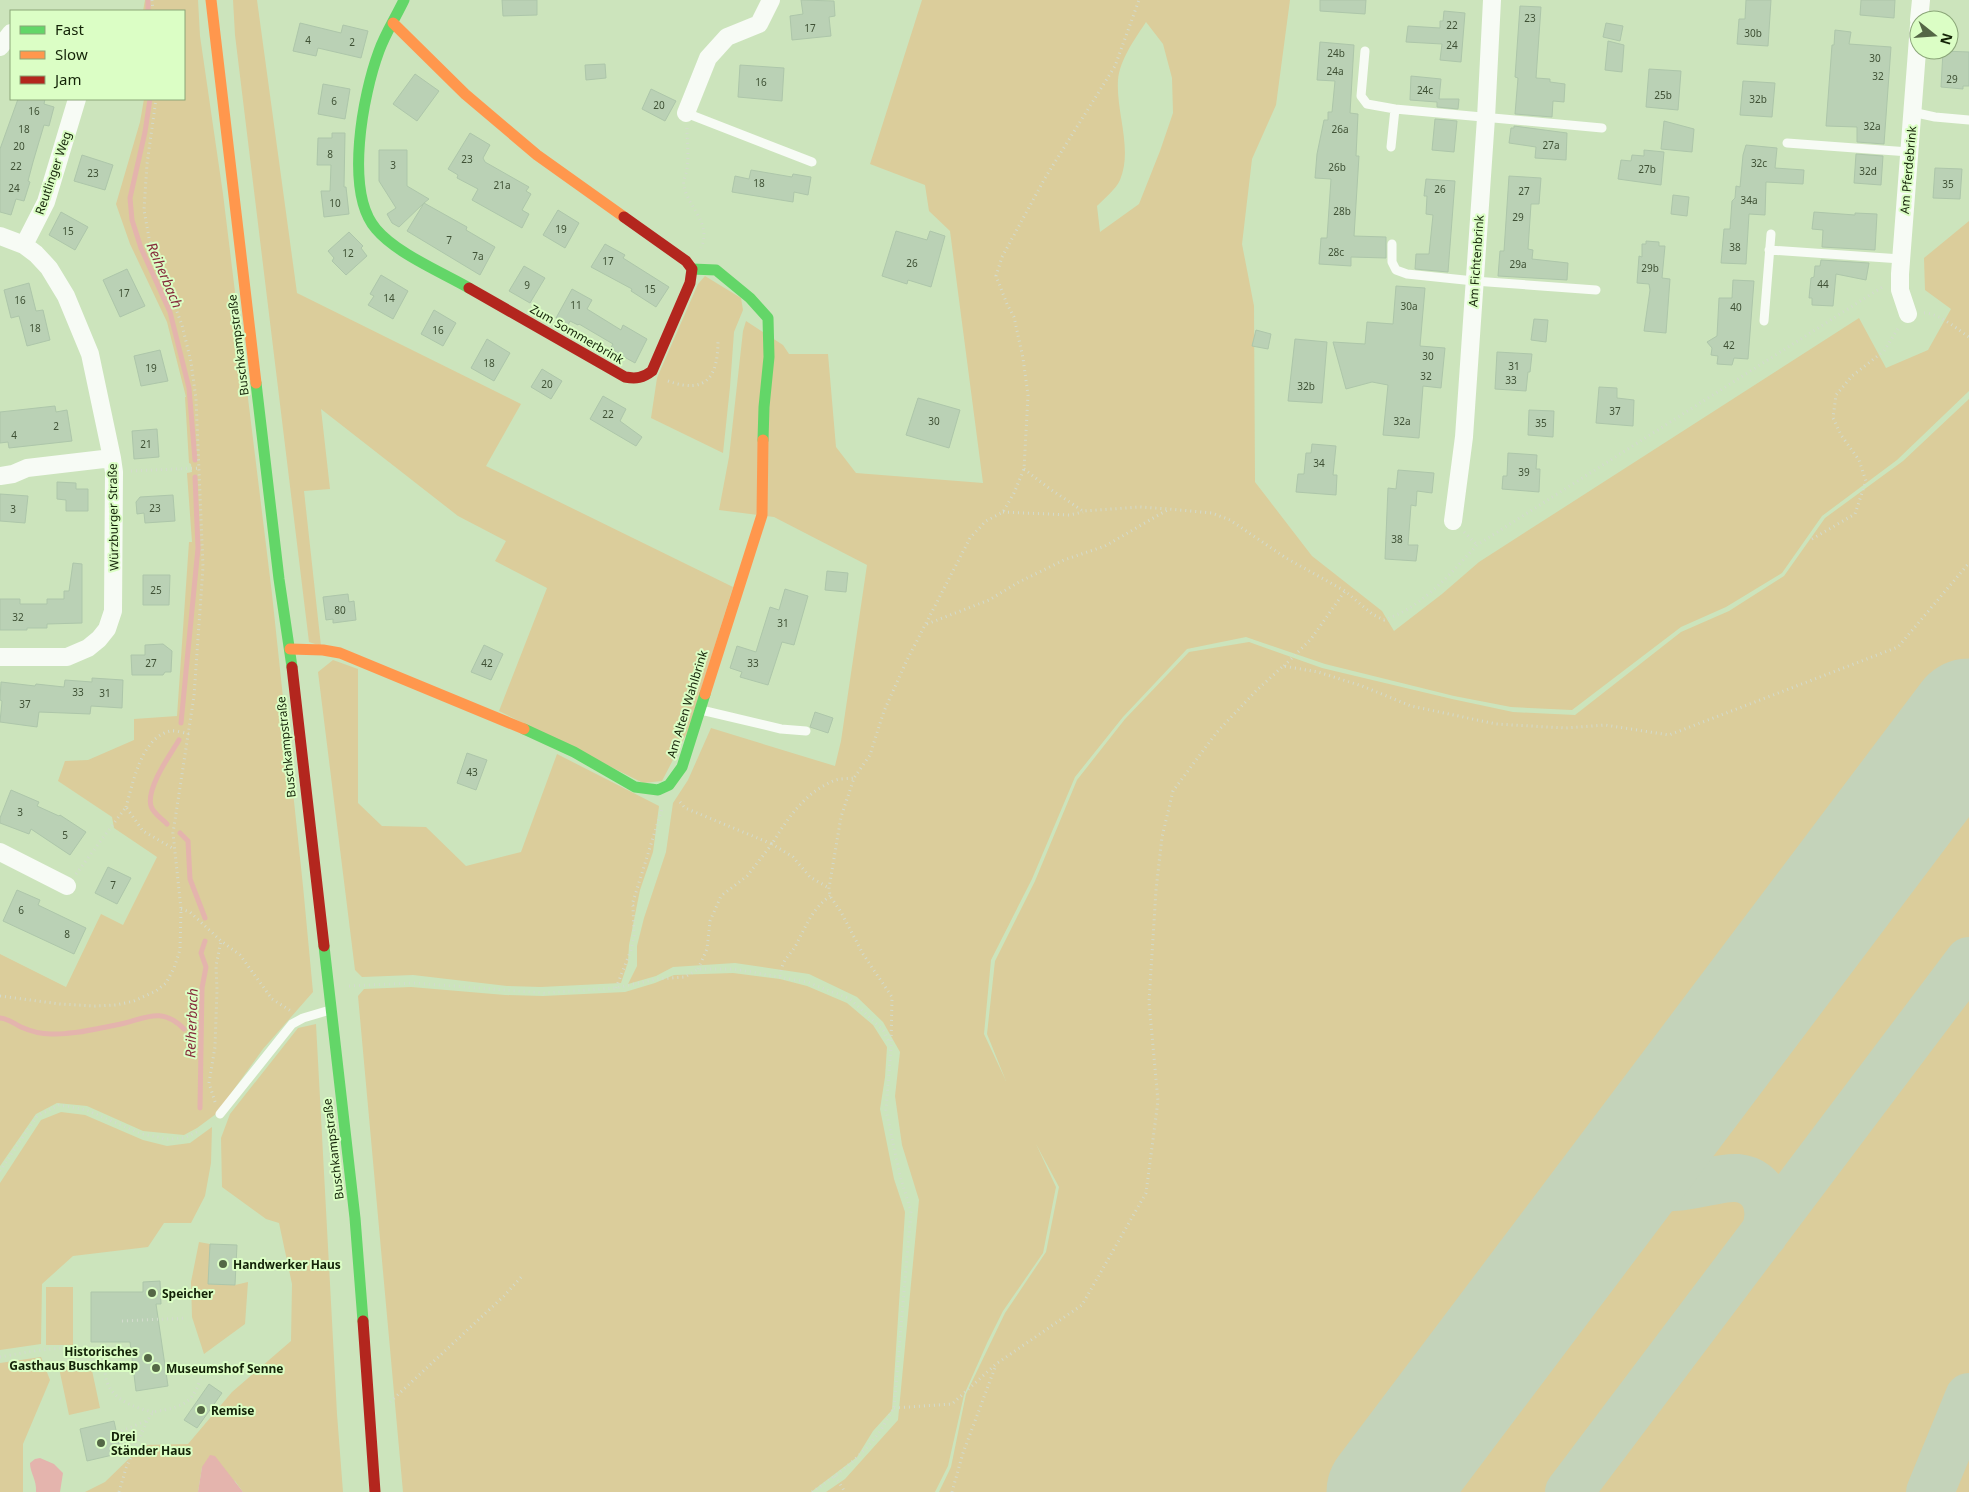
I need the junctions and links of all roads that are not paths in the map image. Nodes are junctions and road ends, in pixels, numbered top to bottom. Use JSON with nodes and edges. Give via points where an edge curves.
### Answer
{"nodes":[{"id":1,"x":211,"y":0,"type":"edge"},
{"id":2,"x":404,"y":0,"type":"edge"},
{"id":3,"x":771,"y":0,"type":"edge"},
{"id":4,"x":1492,"y":0,"type":"edge"},
{"id":5,"x":393,"y":24,"type":"junction"},
{"id":6,"x":10,"y":34,"type":"edge"},
{"id":7,"x":0,"y":47,"type":"edge"},
{"id":8,"x":1365,"y":51,"type":"dead end"},
{"id":9,"x":1916,"y":60,"type":"edge"},
{"id":10,"x":77,"y":100,"type":"edge"},
{"id":11,"x":1395,"y":109,"type":"junction"},
{"id":12,"x":1912,"y":112,"type":"junction"},
{"id":13,"x":686,"y":113,"type":"joint"},
{"id":14,"x":1486,"y":118,"type":"junction"},
{"id":15,"x":1969,"y":120,"type":"edge"},
{"id":16,"x":1602,"y":128,"type":"dead end"},
{"id":17,"x":1787,"y":143,"type":"dead end"},
{"id":18,"x":1391,"y":147,"type":"dead end"},
{"id":19,"x":1909,"y":152,"type":"junction"},
{"id":20,"x":812,"y":162,"type":"dead end"},
{"id":21,"x":1770,"y":234,"type":"dead end"},
{"id":22,"x":0,"y":236,"type":"edge"},
{"id":23,"x":1392,"y":244,"type":"dead end"},
{"id":24,"x":24,"y":245,"type":"junction"},
{"id":25,"x":1769,"y":250,"type":"junction"},
{"id":26,"x":1900,"y":266,"type":"junction"},
{"id":27,"x":692,"y":269,"type":"junction"},
{"id":28,"x":1474,"y":281,"type":"junction"},
{"id":29,"x":1596,"y":290,"type":"dead end"},
{"id":30,"x":1908,"y":314,"type":"road end"},
{"id":31,"x":1764,"y":321,"type":"dead end"},
{"id":32,"x":113,"y":465,"type":"junction"},
{"id":33,"x":0,"y":476,"type":"edge"},
{"id":34,"x":1454,"y":521,"type":"dead end"},
{"id":35,"x":290,"y":649,"type":"junction"},
{"id":36,"x":0,"y":657,"type":"edge"},
{"id":37,"x":700,"y":710,"type":"junction"},
{"id":38,"x":806,"y":730,"type":"dead end"},
{"id":39,"x":0,"y":852,"type":"edge"},
{"id":40,"x":67,"y":886,"type":"road end"},
{"id":41,"x":330,"y":1010,"type":"junction"},
{"id":42,"x":220,"y":1114,"type":"road end"},
{"id":43,"x":375,"y":1492,"type":"edge"}],
"edges":[{"from":1,"to":35,"type":"street","name":"Buschkampstraße"},
{"from":2,"to":5,"type":"street","name":"Zum Sommerbrink"},
{"from":3,"to":13,"type":"street","via":[[759,24],[727,37],[708,58]]},
{"from":4,"to":14,"type":"street","name":"Am Fichtenbrink"},
{"from":5,"to":27,"type":"street","via":[[465,94],[537,155],[686,261]]},
{"from":5,"to":27,"type":"street","name":"Zum Sommerbrink","via":[[370,81],[362,121],[360,177],[363,201],[369,220],[380,234],[396,247],[625,377],[636,380],[650,373],[690,284]]},
{"from":6,"to":7,"type":"street"},
{"from":8,"to":11,"type":"lane","via":[[1361,96],[1367,104]]},
{"from":9,"to":12,"type":"street","name":"Am Pferdebrink"},
{"from":10,"to":24,"type":"street","name":"Reutlinger Weg","via":[[46,202]]},
{"from":11,"to":14,"type":"lane"},
{"from":11,"to":18,"type":"lane"},
{"from":12,"to":15,"type":"lane","via":[[1935,118]]},
{"from":12,"to":19,"type":"street","name":"Am Pferdebrink"},
{"from":13,"to":20,"type":"lane"},
{"from":14,"to":16,"type":"lane"},
{"from":14,"to":28,"type":"street","name":"Am Fichtenbrink"},
{"from":17,"to":19,"type":"lane"},
{"from":19,"to":26,"type":"street","name":"Am Pferdebrink"},
{"from":21,"to":25,"type":"lane"},
{"from":22,"to":24,"type":"street","name":"Würzburger Straße"},
{"from":23,"to":28,"type":"lane","via":[[1392,262],[1396,270]]},
{"from":24,"to":32,"type":"street","name":"Würzburger Straße","via":[[36,254],[66,296],[90,354]]},
{"from":25,"to":26,"type":"lane"},
{"from":25,"to":31,"type":"lane"},
{"from":26,"to":30,"type":"street","name":"Am Pferdebrink","via":[[1900,290]]},
{"from":27,"to":37,"type":"street","name":"Am Alten Wahlbrink","via":[[716,270],[768,318],[769,332],[762,515]]},
{"from":28,"to":29,"type":"lane"},
{"from":28,"to":34,"type":"street","name":"Am Fichtenbrink","via":[[1464,448]]},
{"from":32,"to":33,"type":"street","via":[[27,468]]},
{"from":32,"to":36,"type":"street","name":"Würzburger Straße","via":[[113,610],[107,629],[88,648],[67,657]]},
{"from":35,"to":37,"type":"street","name":"Am Alten Wahlbrink","via":[[340,654],[518,726],[574,752],[635,787],[652,790],[669,788],[676,779]]},
{"from":35,"to":41,"type":"street","name":"Buschkampstraße"},
{"from":37,"to":38,"type":"lane","via":[[781,729]]},
{"from":39,"to":40,"type":"street"},
{"from":41,"to":42,"type":"lane","via":[[292,1024]]},
{"from":41,"to":43,"type":"street","name":"Buschkampstraße","via":[[355,1218]]}]}
